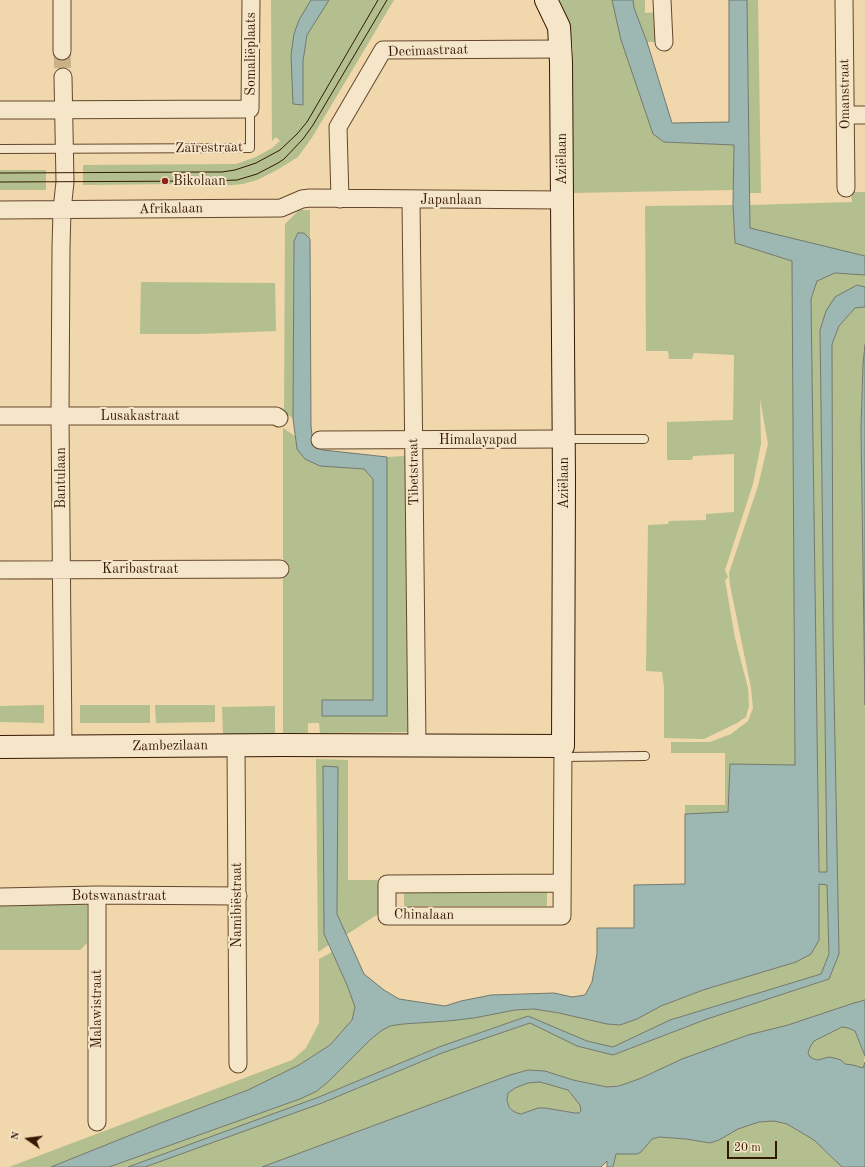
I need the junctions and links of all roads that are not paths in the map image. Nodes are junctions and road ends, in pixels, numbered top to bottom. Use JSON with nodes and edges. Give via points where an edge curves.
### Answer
{"nodes":[{"id":1,"x":62,"y":0,"type":"edge"},
{"id":2,"x":251,"y":0,"type":"edge"},
{"id":3,"x":546,"y":0,"type":"edge"},
{"id":4,"x":662,"y":0,"type":"edge"},
{"id":5,"x":844,"y":0,"type":"edge"},
{"id":6,"x":664,"y":42,"type":"dead end"},
{"id":7,"x":561,"y":50,"type":"junction"},
{"id":8,"x":62,"y":51,"type":"tunnel mouth"},
{"id":9,"x":63,"y":77,"type":"tunnel mouth"},
{"id":10,"x":250,"y":109,"type":"junction"},
{"id":11,"x":0,"y":110,"type":"edge"},
{"id":12,"x":64,"y":110,"type":"junction"},
{"id":13,"x":845,"y":115,"type":"junction"},
{"id":14,"x":865,"y":115,"type":"edge"},
{"id":15,"x":0,"y":149,"type":"edge"},
{"id":16,"x":64,"y":149,"type":"junction"},
{"id":17,"x":846,"y":188,"type":"dead end"},
{"id":18,"x":340,"y":199,"type":"junction"},
{"id":19,"x":410,"y":200,"type":"junction"},
{"id":20,"x":562,"y":200,"type":"junction"},
{"id":21,"x":0,"y":210,"type":"edge"},
{"id":22,"x":62,"y":210,"type":"junction"},
{"id":23,"x":0,"y":416,"type":"edge"},
{"id":24,"x":60,"y":416,"type":"junction"},
{"id":25,"x":279,"y":418,"type":"dead end"},
{"id":26,"x":564,"y":439,"type":"junction"},
{"id":27,"x":644,"y":439,"type":"dead end"},
{"id":28,"x":320,"y":440,"type":"dead end"},
{"id":29,"x":414,"y":440,"type":"junction"},
{"id":30,"x":280,"y":569,"type":"dead end"},
{"id":31,"x":0,"y":570,"type":"edge"},
{"id":32,"x":61,"y":570,"type":"junction"},
{"id":33,"x":236,"y":745,"type":"junction"},
{"id":34,"x":417,"y":745,"type":"junction"},
{"id":35,"x":0,"y":747,"type":"edge"},
{"id":36,"x":63,"y":747,"type":"junction"},
{"id":37,"x":563,"y":751,"type":"junction"},
{"id":38,"x":645,"y":756,"type":"dead end"},
{"id":39,"x":562,"y":883,"type":"junction"},
{"id":40,"x":97,"y":895,"type":"junction"},
{"id":41,"x":0,"y":896,"type":"edge"},
{"id":42,"x":238,"y":896,"type":"junction"},
{"id":43,"x":238,"y":1064,"type":"dead end"},
{"id":44,"x":97,"y":1122,"type":"dead end"}],
"edges":[{"from":1,"to":8,"type":"street"},
{"from":2,"to":10,"type":"street","name":"Somaliëplaats"},
{"from":3,"to":7,"type":"street","name":"Aziëlaan","via":[[559,26]]},
{"from":4,"to":6,"type":"street"},
{"from":5,"to":13,"type":"street","name":"Omanstraat"},
{"from":7,"to":18,"type":"street","name":"Decimastraat","via":[[383,50],[338,127]]},
{"from":7,"to":20,"type":"street","name":"Aziëlaan"},
{"from":9,"to":12,"type":"street"},
{"from":10,"to":12,"type":"street"},
{"from":10,"to":16,"type":"lane","name":"Zaïrestraat","via":[[250,148]]},
{"from":11,"to":12,"type":"street"},
{"from":12,"to":16,"type":"street"},
{"from":13,"to":14,"type":"street"},
{"from":13,"to":17,"type":"street","name":"Omanstraat"},
{"from":15,"to":16,"type":"lane","name":"Zaïrestraat"},
{"from":16,"to":22,"type":"street","via":[[65,182]]},
{"from":18,"to":19,"type":"street","name":"Japanlaan"},
{"from":18,"to":22,"type":"street","name":"Afrikalaan","via":[[302,199],[281,208]]},
{"from":19,"to":20,"type":"street","name":"Japanlaan"},
{"from":19,"to":29,"type":"street","name":"Tibetstraat"},
{"from":20,"to":26,"type":"street","name":"Aziëlaan"},
{"from":21,"to":22,"type":"street","name":"Afrikalaan"},
{"from":22,"to":24,"type":"street","name":"Bantulaan"},
{"from":23,"to":24,"type":"street","name":"Lusakastraat"},
{"from":24,"to":25,"type":"street","name":"Lusakastraat"},
{"from":24,"to":32,"type":"street","name":"Bantulaan"},
{"from":26,"to":27,"type":"lane"},
{"from":26,"to":29,"type":"street","name":"Himalayapad"},
{"from":26,"to":37,"type":"street","name":"Aziëlaan"},
{"from":28,"to":29,"type":"street","name":"Himalayapad"},
{"from":29,"to":34,"type":"street","name":"Tibetstraat"},
{"from":30,"to":32,"type":"street","name":"Karibastraat"},
{"from":31,"to":32,"type":"street","name":"Karibastraat"},
{"from":32,"to":36,"type":"street","name":"Bantulaan"},
{"from":33,"to":34,"type":"street","name":"Zambezilaan"},
{"from":33,"to":36,"type":"street","name":"Zambezilaan"},
{"from":33,"to":42,"type":"street","name":"Namibiëstraat"},
{"from":34,"to":37,"type":"street"},
{"from":35,"to":36,"type":"street","name":"Zambezilaan"},
{"from":37,"to":38,"type":"lane"},
{"from":37,"to":39,"type":"street","name":"Chinalaan"},
{"from":39,"to":39,"type":"street","name":"Chinalaan","via":[[562,916],[387,916],[387,884]]},
{"from":40,"to":41,"type":"street","name":"Botswanastraat"},
{"from":40,"to":42,"type":"street","name":"Botswanastraat"},
{"from":40,"to":44,"type":"street","name":"Malawistraat"},
{"from":42,"to":43,"type":"street","name":"Namibiëstraat"}]}
